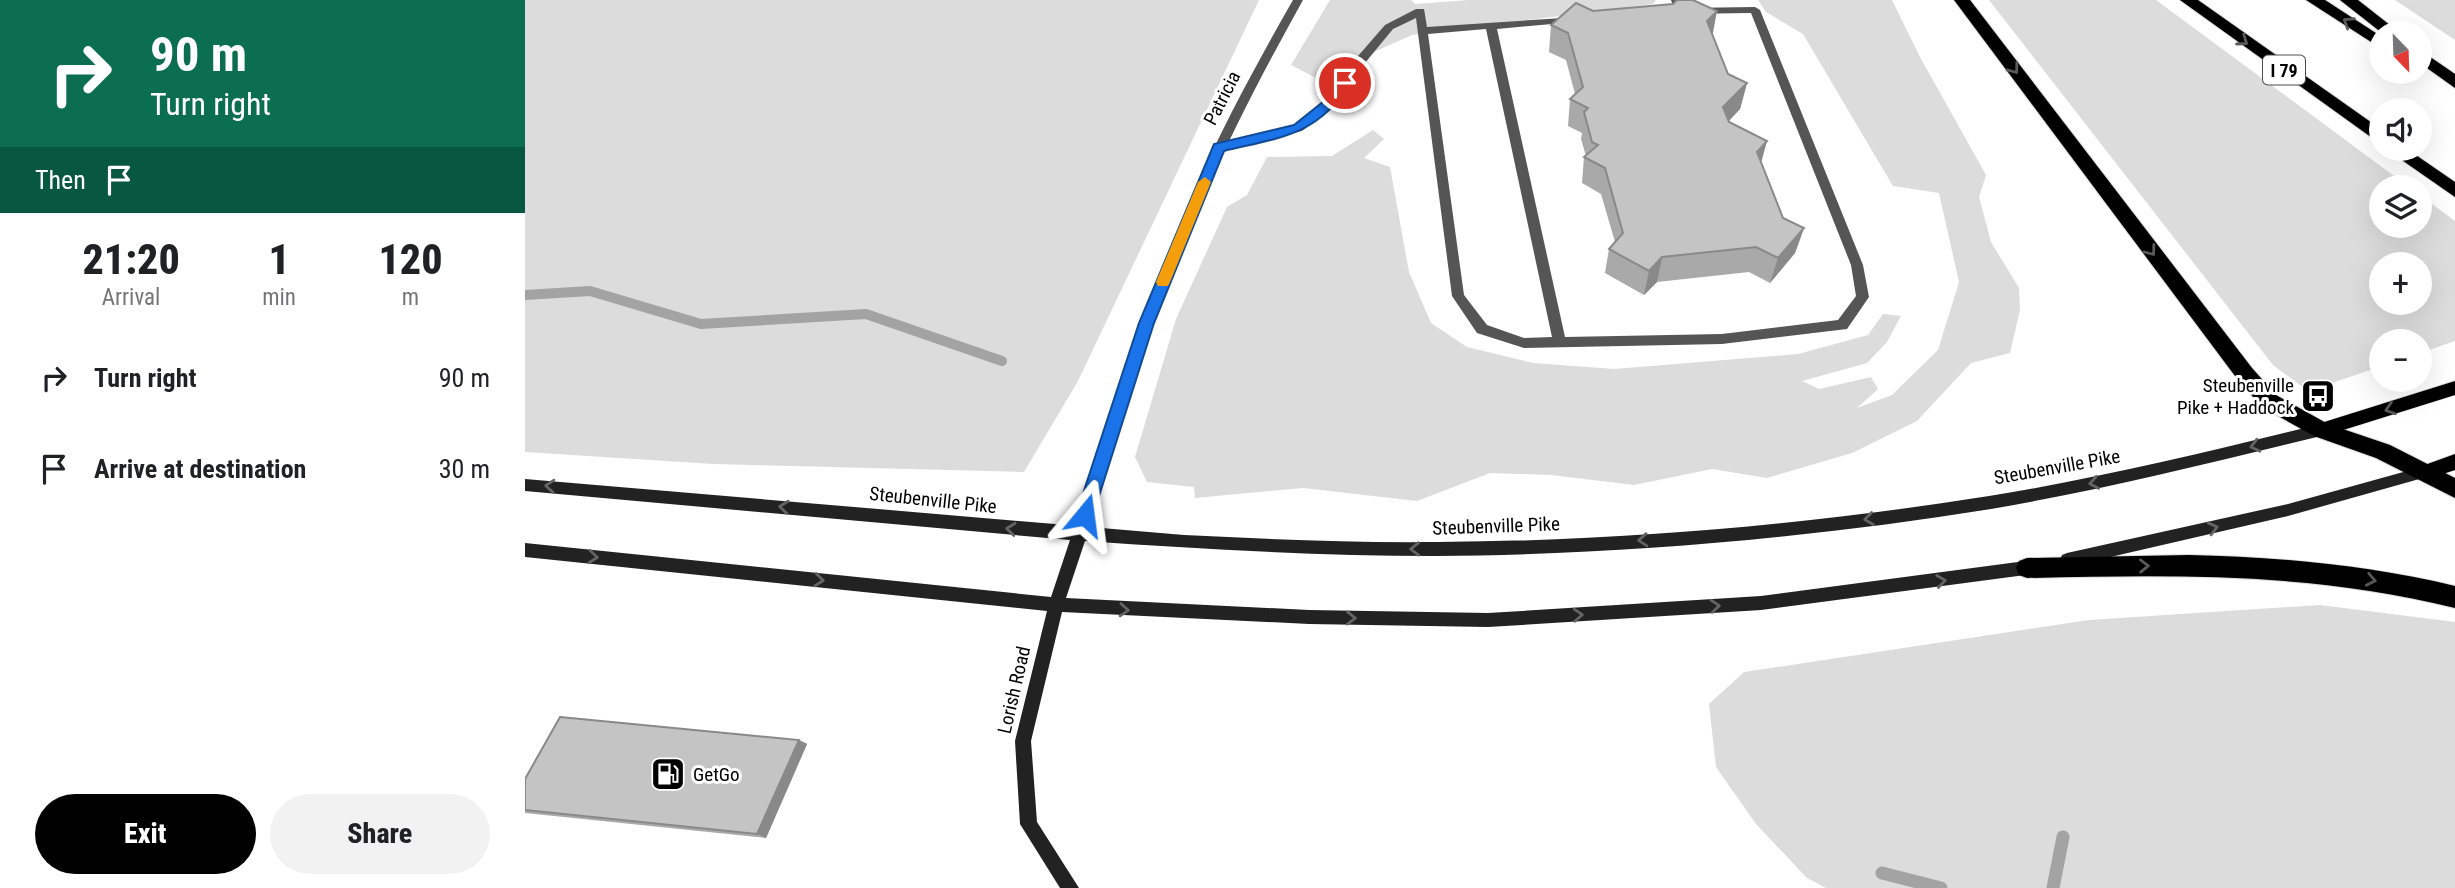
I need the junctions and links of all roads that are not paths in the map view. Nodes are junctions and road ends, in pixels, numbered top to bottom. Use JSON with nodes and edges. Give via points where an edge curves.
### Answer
{"nodes":[{"id":1,"x":1297,"y":0,"type":"edge"},
{"id":2,"x":1962,"y":0,"type":"edge"},
{"id":3,"x":2188,"y":0,"type":"edge"},
{"id":4,"x":2314,"y":0,"type":"edge"},
{"id":5,"x":2348,"y":0,"type":"edge"},
{"id":6,"x":1678,"y":5,"type":"edge"},
{"id":7,"x":1666,"y":12,"type":"edge"},
{"id":8,"x":1585,"y":18,"type":"edge"},
{"id":9,"x":2376,"y":21,"type":"edge"},
{"id":10,"x":1491,"y":26,"type":"junction"},
{"id":11,"x":1423,"y":31,"type":"junction"},
{"id":12,"x":2369,"y":36,"type":"edge"},
{"id":13,"x":2433,"y":65,"type":"edge"},
{"id":14,"x":2433,"y":77,"type":"edge"},
{"id":15,"x":2455,"y":82,"type":"edge"},
{"id":16,"x":2455,"y":91,"type":"edge"},
{"id":17,"x":2369,"y":130,"type":"edge"},
{"id":18,"x":1219,"y":147,"type":"junction"},
{"id":19,"x":2412,"y":161,"type":"edge"},
{"id":20,"x":2455,"y":191,"type":"edge"},
{"id":21,"x":1560,"y":342,"type":"junction"},
{"id":22,"x":2455,"y":388,"type":"edge"},
{"id":23,"x":2321,"y":430,"type":"junction"},
{"id":24,"x":2455,"y":462,"type":"edge"},
{"id":25,"x":2425,"y":472,"type":"junction"},
{"id":26,"x":525,"y":485,"type":"edge"},
{"id":27,"x":2455,"y":489,"type":"edge"},
{"id":28,"x":1079,"y":535,"type":"junction"},
{"id":29,"x":525,"y":550,"type":"edge"},
{"id":30,"x":2027,"y":568,"type":"junction"},
{"id":31,"x":2455,"y":597,"type":"edge"},
{"id":32,"x":1056,"y":605,"type":"junction"},
{"id":33,"x":1070,"y":888,"type":"edge"}],
"edges":[{"from":1,"to":18,"type":"street","name":"Patricia"},
{"from":2,"to":23,"type":"highway","one_way":true,"via":[[2245,374],[2269,401]]},
{"from":3,"to":17,"type":"highway","number":"I 79","one_way":true},
{"from":12,"to":4,"type":"highway","one_way":true},
{"from":5,"to":9,"type":"highway"},
{"from":6,"to":7,"type":"street"},
{"from":6,"to":21,"type":"street","via":[[1755,10],[1857,265],[1863,297],[1842,325],[1722,340]]},
{"from":8,"to":10,"type":"street"},
{"from":10,"to":11,"type":"street"},
{"from":10,"to":21,"type":"street"},
{"from":11,"to":18,"type":"street","via":[[1420,11],[1389,27],[1334,100],[1298,128]]},
{"from":11,"to":21,"type":"street","via":[[1458,296],[1482,329],[1524,343]]},
{"from":13,"to":15,"type":"highway"},
{"from":14,"to":16,"type":"highway"},
{"from":18,"to":28,"type":"street","name":"Patricia","via":[[1146,323]]},
{"from":19,"to":20,"type":"highway"},
{"from":22,"to":23,"type":"main road","name":"Steubenville Pike","one_way":true},
{"from":23,"to":25,"type":"highway","via":[[2383,451]]},
{"from":23,"to":28,"type":"main road","name":"Steubenville Pike","one_way":true,"via":[[2097,483],[1854,521],[1734,534],[1408,549]]},
{"from":24,"to":25,"type":"main road"},
{"from":25,"to":27,"type":"highway"},
{"from":30,"to":25,"type":"main road","one_way":true,"via":[[2262,516]]},
{"from":28,"to":26,"type":"main road","name":"Steubenville Pike","one_way":true},
{"from":28,"to":32,"type":"main road","name":"Lorish Road"},
{"from":29,"to":32,"type":"main road","one_way":true},
{"from":30,"to":31,"type":"highway","one_way":true,"via":[[2207,564],[2335,573]]},
{"from":32,"to":30,"type":"main road","one_way":true,"via":[[1268,616],[1488,620],[1761,603]]},
{"from":32,"to":33,"type":"main road","name":"Lorish Road","via":[[1023,741],[1029,824]]}]}
